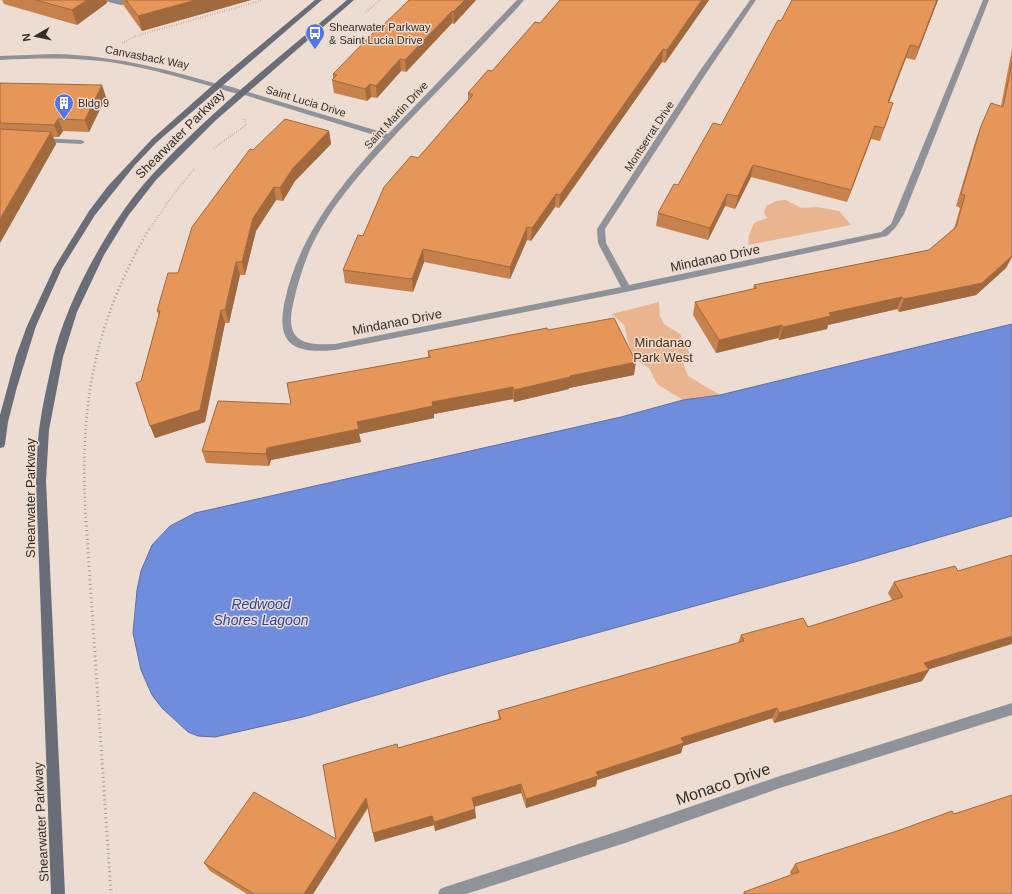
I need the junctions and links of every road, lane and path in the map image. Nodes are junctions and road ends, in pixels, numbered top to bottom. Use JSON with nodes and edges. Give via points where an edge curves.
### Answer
{"nodes":[{"id":1,"x":103,"y":0,"type":"edge"},
{"id":2,"x":148,"y":0,"type":"edge"},
{"id":3,"x":263,"y":0,"type":"edge"},
{"id":4,"x":319,"y":0,"type":"edge"},
{"id":5,"x":351,"y":0,"type":"edge"},
{"id":6,"x":521,"y":0,"type":"edge"},
{"id":7,"x":753,"y":0,"type":"edge"},
{"id":8,"x":986,"y":0,"type":"edge"},
{"id":9,"x":122,"y":43,"type":"dead end"},
{"id":10,"x":0,"y":58,"type":"edge"},
{"id":11,"x":216,"y":86,"type":"junction"},
{"id":12,"x":242,"y":93,"type":"junction"},
{"id":13,"x":243,"y":117,"type":"dead end"},
{"id":14,"x":389,"y":137,"type":"junction"},
{"id":15,"x":31,"y":139,"type":"edge"},
{"id":16,"x":82,"y":142,"type":"dead end"},
{"id":17,"x":208,"y":153,"type":"dead end"},
{"id":18,"x":198,"y":164,"type":"dead end"},
{"id":19,"x":626,"y":289,"type":"junction"},
{"id":20,"x":299,"y":345,"type":"joint"},
{"id":21,"x":0,"y":444,"type":"edge"},
{"id":22,"x":1012,"y":709,"type":"edge"},
{"id":23,"x":58,"y":894,"type":"edge"},
{"id":24,"x":111,"y":894,"type":"edge"},
{"id":25,"x":445,"y":894,"type":"edge"}],
"edges":[{"from":1,"to":2,"type":"street","via":[[121,3]]},
{"from":3,"to":9,"type":"path","via":[[136,36]]},
{"from":4,"to":11,"type":"main road","name":"Shearwater Parkway"},
{"from":5,"to":12,"type":"main road","name":"Shearwater Parkway"},
{"from":6,"to":14,"type":"street","name":"Saint Martin Drive"},
{"from":7,"to":19,"type":"street","name":"Montserrat Drive","via":[[601,229],[602,242]]},
{"from":8,"to":19,"type":"street","name":"Mindanao Drive","via":[[896,223],[889,231],[872,238]]},
{"from":10,"to":11,"type":"street","name":"Canvasback Way","via":[[53,56],[109,60],[190,77]]},
{"from":11,"to":12,"type":"street","name":"Saint Lucia Drive"},
{"from":11,"to":21,"type":"main road","name":"Shearwater Parkway","via":[[132,162],[108,191],[66,251],[38,308],[20,354],[2,425]]},
{"from":12,"to":14,"type":"street","name":"Saint Lucia Drive"},
{"from":12,"to":23,"type":"main road","name":"Shearwater Parkway","via":[[153,178],[125,215],[100,255],[73,312],[58,357],[44,430],[41,481]]},
{"from":13,"to":17,"type":"path","via":[[246,125]]},
{"from":14,"to":20,"type":"street","name":"Saint Martin Drive","via":[[337,198],[302,256],[288,299],[286,319],[287,334]]},
{"from":15,"to":16,"type":"street"},
{"from":18,"to":24,"type":"path","via":[[151,224],[111,302],[91,374],[85,424],[85,503]]},
{"from":19,"to":20,"type":"street","name":"Mindanao Drive","via":[[335,347],[314,348]]},
{"from":22,"to":25,"type":"street","name":"Monaco Drive","via":[[780,782],[625,836]]}]}
